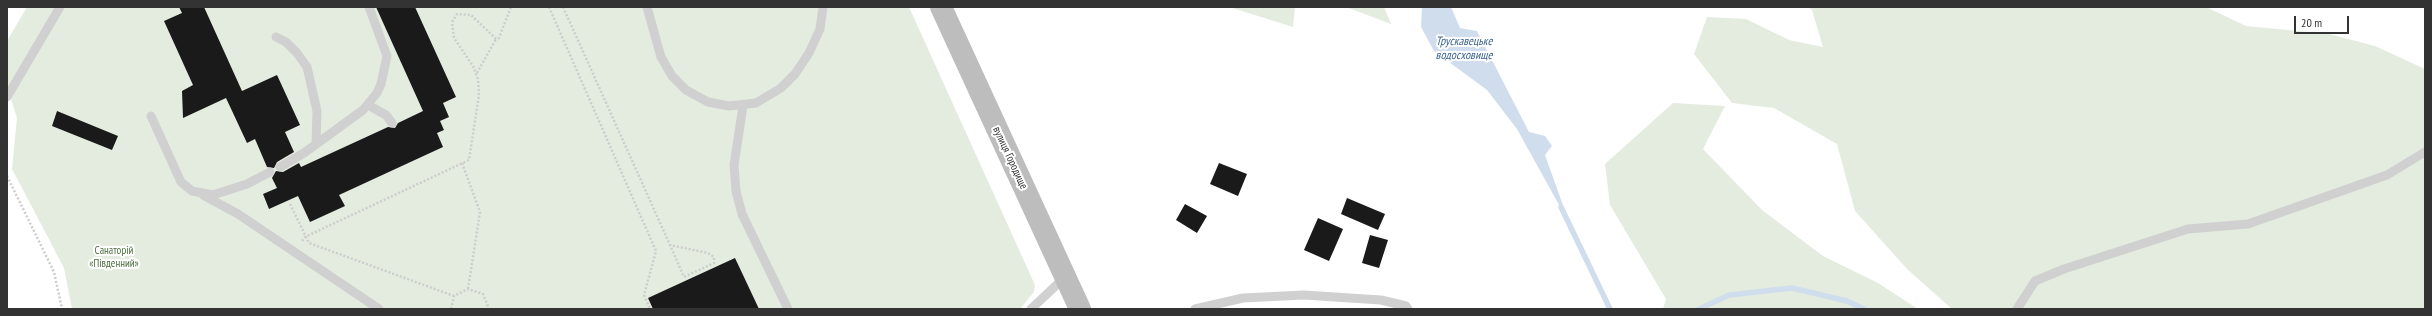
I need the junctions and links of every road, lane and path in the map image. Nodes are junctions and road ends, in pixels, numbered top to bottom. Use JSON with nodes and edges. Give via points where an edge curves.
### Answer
{"nodes":[{"id":1,"x":60,"y":7,"type":"edge"},
{"id":2,"x":369,"y":7,"type":"edge"},
{"id":3,"x":511,"y":7,"type":"edge"},
{"id":4,"x":549,"y":7,"type":"edge"},
{"id":5,"x":563,"y":7,"type":"edge"},
{"id":6,"x":647,"y":7,"type":"edge"},
{"id":7,"x":823,"y":7,"type":"edge"},
{"id":8,"x":941,"y":7,"type":"edge"},
{"id":9,"x":276,"y":37,"type":"dead end"},
{"id":10,"x":496,"y":39,"type":"junction"},
{"id":11,"x":477,"y":73,"type":"junction"},
{"id":12,"x":7,"y":97,"type":"edge"},
{"id":13,"x":368,"y":106,"type":"junction"},
{"id":14,"x":743,"y":106,"type":"junction"},
{"id":15,"x":151,"y":116,"type":"dead end"},
{"id":16,"x":392,"y":122,"type":"dead end"},
{"id":17,"x":316,"y":144,"type":"junction"},
{"id":18,"x":2425,"y":152,"type":"edge"},
{"id":19,"x":462,"y":163,"type":"junction"},
{"id":20,"x":280,"y":167,"type":"dead end"},
{"id":21,"x":270,"y":172,"type":"dead end"},
{"id":22,"x":7,"y":176,"type":"edge"},
{"id":23,"x":203,"y":195,"type":"junction"},
{"id":24,"x":290,"y":204,"type":"dead end"},
{"id":25,"x":305,"y":237,"type":"junction"},
{"id":26,"x":670,"y":245,"type":"junction"},
{"id":27,"x":296,"y":255,"type":"junction"},
{"id":28,"x":1065,"y":277,"type":"junction"},
{"id":29,"x":468,"y":289,"type":"junction"},
{"id":30,"x":454,"y":296,"type":"junction"},
{"id":31,"x":62,"y":309,"type":"edge"},
{"id":32,"x":379,"y":309,"type":"edge"},
{"id":33,"x":451,"y":309,"type":"edge"},
{"id":34,"x":488,"y":309,"type":"edge"},
{"id":35,"x":650,"y":309,"type":"edge"},
{"id":36,"x":788,"y":309,"type":"edge"},
{"id":37,"x":1031,"y":309,"type":"edge"},
{"id":38,"x":1080,"y":309,"type":"edge"},
{"id":39,"x":1195,"y":309,"type":"edge"},
{"id":40,"x":1408,"y":309,"type":"edge"},
{"id":41,"x":2017,"y":309,"type":"edge"}],
"edges":[{"from":1,"to":12,"type":"lane"},
{"from":2,"to":13,"type":"lane","via":[[387,56],[381,84]]},
{"from":3,"to":10,"type":"path","via":[[499,38]]},
{"from":4,"to":35,"type":"path","via":[[656,251],[644,295]]},
{"from":5,"to":26,"type":"path"},
{"from":6,"to":14,"type":"lane","via":[[661,57],[672,76],[686,90],[708,102]]},
{"from":7,"to":14,"type":"lane","via":[[817,35],[795,74],[781,88],[756,103]]},
{"from":8,"to":28,"type":"street","name":"вулиця Городище"},
{"from":9,"to":17,"type":"lane","via":[[286,42],[308,67],[317,112]]},
{"from":10,"to":11,"type":"path"},
{"from":10,"to":11,"type":"path","via":[[471,15],[461,13],[454,18],[452,33]]},
{"from":11,"to":19,"type":"path","via":[[479,95],[469,160]]},
{"from":13,"to":16,"type":"lane"},
{"from":13,"to":17,"type":"lane"},
{"from":14,"to":36,"type":"lane","via":[[734,165],[736,191],[742,214]]},
{"from":15,"to":23,"type":"lane","via":[[180,182]]},
{"from":17,"to":20,"type":"lane"},
{"from":18,"to":41,"type":"lane","via":[[2387,175],[2248,224],[2188,229],[2064,269],[2035,281]]},
{"from":19,"to":25,"type":"path"},
{"from":19,"to":29,"type":"path","via":[[480,212]]},
{"from":21,"to":23,"type":"lane","via":[[226,192]]},
{"from":22,"to":31,"type":"path","via":[[54,272]]},
{"from":23,"to":27,"type":"lane","via":[[238,214]]},
{"from":24,"to":25,"type":"path"},
{"from":25,"to":27,"type":"path"},
{"from":25,"to":30,"type":"path","via":[[309,242]]},
{"from":26,"to":26,"type":"path","via":[[708,252],[714,257],[714,263],[684,277]]},
{"from":27,"to":32,"type":"lane"},
{"from":28,"to":37,"type":"lane"},
{"from":28,"to":38,"type":"street","name":"вулиця Городище"},
{"from":29,"to":30,"type":"path"},
{"from":29,"to":34,"type":"path","via":[[483,294]]},
{"from":30,"to":33,"type":"path"},
{"from":39,"to":40,"type":"lane","via":[[1243,298],[1304,295],[1381,300],[1406,306]]}]}
